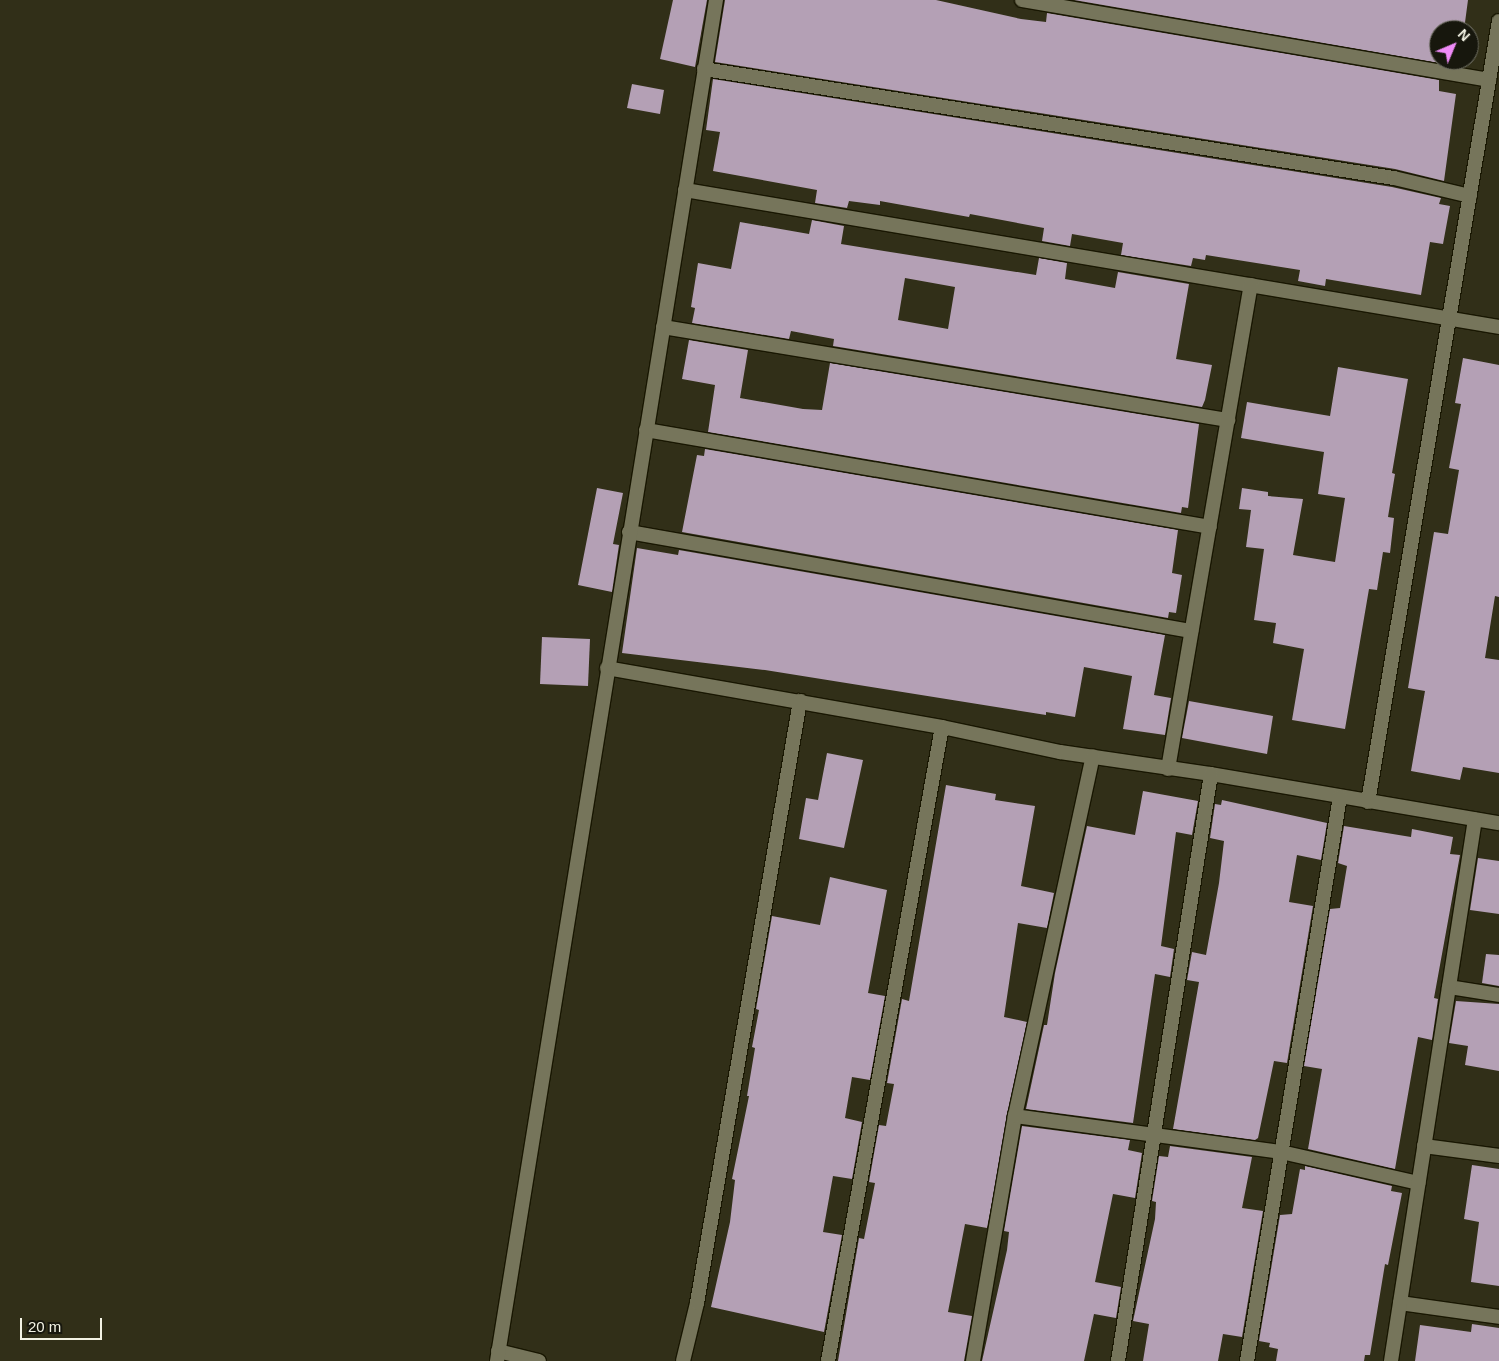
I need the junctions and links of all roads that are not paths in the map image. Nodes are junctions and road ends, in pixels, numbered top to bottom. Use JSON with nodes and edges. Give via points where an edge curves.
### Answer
{"nodes":[{"id":1,"x":716,"y":0,"type":"edge"},
{"id":2,"x":1022,"y":0,"type":"edge"},
{"id":3,"x":1499,"y":21,"type":"edge"},
{"id":4,"x":704,"y":69,"type":"junction"},
{"id":5,"x":1489,"y":80,"type":"junction"},
{"id":6,"x":684,"y":190,"type":"junction"},
{"id":7,"x":1470,"y":196,"type":"junction"},
{"id":8,"x":1251,"y":286,"type":"junction"},
{"id":9,"x":1449,"y":319,"type":"junction"},
{"id":10,"x":662,"y":327,"type":"junction"},
{"id":11,"x":1499,"y":327,"type":"edge"},
{"id":12,"x":1228,"y":420,"type":"junction"},
{"id":13,"x":646,"y":430,"type":"junction"},
{"id":14,"x":1210,"y":527,"type":"junction"},
{"id":15,"x":629,"y":532,"type":"junction"},
{"id":16,"x":1191,"y":631,"type":"junction"},
{"id":17,"x":607,"y":668,"type":"junction"},
{"id":18,"x":800,"y":700,"type":"junction"},
{"id":19,"x":942,"y":726,"type":"junction"},
{"id":20,"x":1093,"y":756,"type":"junction"},
{"id":21,"x":1168,"y":769,"type":"junction"},
{"id":22,"x":1212,"y":774,"type":"junction"},
{"id":23,"x":1340,"y":796,"type":"junction"},
{"id":24,"x":1368,"y":802,"type":"junction"},
{"id":25,"x":1475,"y":819,"type":"junction"},
{"id":26,"x":1499,"y":823,"type":"edge"},
{"id":27,"x":1449,"y":987,"type":"junction"},
{"id":28,"x":1499,"y":996,"type":"edge"},
{"id":29,"x":1016,"y":1116,"type":"junction"},
{"id":30,"x":1154,"y":1135,"type":"junction"},
{"id":31,"x":1424,"y":1146,"type":"junction"},
{"id":32,"x":1282,"y":1152,"type":"junction"},
{"id":33,"x":1499,"y":1156,"type":"edge"},
{"id":34,"x":1419,"y":1183,"type":"junction"},
{"id":35,"x":1400,"y":1303,"type":"junction"},
{"id":36,"x":1499,"y":1317,"type":"edge"},
{"id":37,"x":497,"y":1356,"type":"edge"},
{"id":38,"x":539,"y":1361,"type":"edge"},
{"id":39,"x":683,"y":1361,"type":"edge"},
{"id":40,"x":828,"y":1361,"type":"edge"},
{"id":41,"x":973,"y":1361,"type":"edge"},
{"id":42,"x":1118,"y":1361,"type":"edge"},
{"id":43,"x":1247,"y":1361,"type":"edge"},
{"id":44,"x":1391,"y":1361,"type":"edge"}],
"edges":[{"from":1,"to":4,"type":"street"},
{"from":2,"to":5,"type":"street"},
{"from":3,"to":5,"type":"street"},
{"from":4,"to":6,"type":"street"},
{"from":4,"to":7,"type":"street","via":[[1394,178]]},
{"from":5,"to":7,"type":"street"},
{"from":6,"to":8,"type":"street"},
{"from":6,"to":10,"type":"street"},
{"from":7,"to":9,"type":"street"},
{"from":8,"to":9,"type":"street"},
{"from":8,"to":12,"type":"street"},
{"from":9,"to":11,"type":"street"},
{"from":9,"to":24,"type":"street"},
{"from":10,"to":12,"type":"street"},
{"from":10,"to":13,"type":"street"},
{"from":12,"to":14,"type":"street"},
{"from":13,"to":14,"type":"street"},
{"from":13,"to":15,"type":"street"},
{"from":14,"to":16,"type":"street"},
{"from":15,"to":16,"type":"street"},
{"from":15,"to":17,"type":"street"},
{"from":16,"to":21,"type":"street"},
{"from":17,"to":18,"type":"street"},
{"from":17,"to":37,"type":"street"},
{"from":18,"to":19,"type":"street"},
{"from":18,"to":39,"type":"street","via":[[697,1303]]},
{"from":19,"to":20,"type":"street"},
{"from":19,"to":40,"type":"street"},
{"from":20,"to":21,"type":"street"},
{"from":20,"to":29,"type":"street"},
{"from":21,"to":22,"type":"street"},
{"from":22,"to":23,"type":"street"},
{"from":22,"to":30,"type":"street"},
{"from":23,"to":24,"type":"street"},
{"from":23,"to":32,"type":"street"},
{"from":24,"to":25,"type":"street"},
{"from":25,"to":26,"type":"street"},
{"from":25,"to":27,"type":"street"},
{"from":27,"to":28,"type":"street"},
{"from":27,"to":31,"type":"street"},
{"from":29,"to":30,"type":"street"},
{"from":29,"to":41,"type":"street"},
{"from":30,"to":32,"type":"street"},
{"from":30,"to":42,"type":"street"},
{"from":31,"to":33,"type":"street"},
{"from":31,"to":34,"type":"street"},
{"from":32,"to":34,"type":"street"},
{"from":32,"to":43,"type":"street"},
{"from":34,"to":35,"type":"street"},
{"from":35,"to":36,"type":"street"},
{"from":35,"to":44,"type":"street"},
{"from":37,"to":38,"type":"street"}]}
